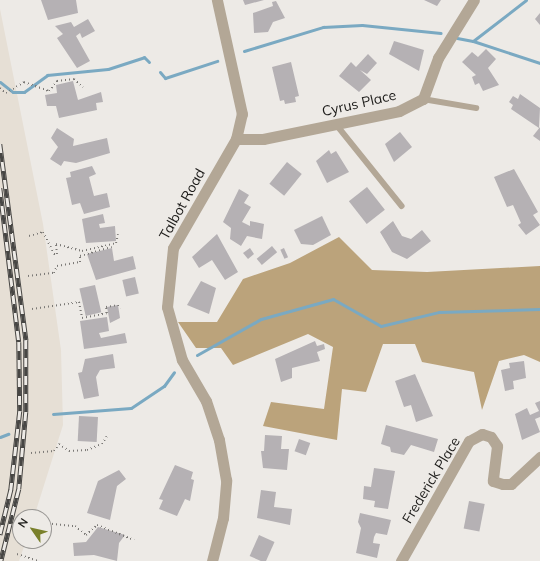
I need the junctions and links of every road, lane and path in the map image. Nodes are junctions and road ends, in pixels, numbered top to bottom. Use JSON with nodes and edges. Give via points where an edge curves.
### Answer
{"nodes":[{"id":1,"x":217,"y":0,"type":"edge"},
{"id":2,"x":474,"y":0,"type":"edge"},
{"id":3,"x":83,"y":87,"type":"dead end"},
{"id":4,"x":0,"y":88,"type":"edge"},
{"id":5,"x":423,"y":99,"type":"junction"},
{"id":6,"x":476,"y":108,"type":"dead end"},
{"id":7,"x":336,"y":124,"type":"junction"},
{"id":8,"x":236,"y":139,"type":"junction"},
{"id":9,"x":402,"y":206,"type":"dead end"},
{"id":10,"x":118,"y":234,"type":"dead end"},
{"id":11,"x":29,"y":236,"type":"dead end"},
{"id":12,"x":112,"y":248,"type":"dead end"},
{"id":13,"x":28,"y":276,"type":"dead end"},
{"id":14,"x":32,"y":309,"type":"dead end"},
{"id":15,"x":120,"y":309,"type":"dead end"},
{"id":16,"x":108,"y":436,"type":"dead end"},
{"id":17,"x":31,"y":453,"type":"dead end"},
{"id":18,"x":540,"y":456,"type":"edge"},
{"id":19,"x":52,"y":524,"type":"edge"},
{"id":20,"x":134,"y":540,"type":"dead end"},
{"id":21,"x":17,"y":554,"type":"dead end"},
{"id":22,"x":39,"y":561,"type":"edge"},
{"id":23,"x":212,"y":561,"type":"edge"},
{"id":24,"x":401,"y":561,"type":"edge"}],
"edges":[{"from":1,"to":8,"type":"street","name":"Talbot Road","via":[[242,114]]},
{"from":2,"to":5,"type":"street","via":[[438,58]]},
{"from":3,"to":4,"type":"path","via":[[74,79],[57,82],[49,91],[18,84],[5,93]]},
{"from":5,"to":6,"type":"lane"},
{"from":5,"to":7,"type":"street","name":"Cyrus Place","via":[[399,111]]},
{"from":7,"to":8,"type":"street","name":"Cyrus Place","via":[[263,140]]},
{"from":7,"to":9,"type":"lane"},
{"from":8,"to":23,"type":"street","name":"Talbot Road","via":[[180,232],[168,273],[166,307],[182,360],[206,401],[219,440],[226,480],[223,518]]},
{"from":10,"to":11,"type":"path","via":[[116,243],[82,251],[56,244],[57,254],[54,254],[43,232]]},
{"from":12,"to":13,"type":"path","via":[[80,256],[80,262],[57,266],[54,273]]},
{"from":14,"to":15,"type":"path","via":[[79,302],[82,318],[107,313],[106,307],[118,305]]},
{"from":16,"to":17,"type":"path","via":[[102,444],[87,450],[69,451],[59,444],[54,451]]},
{"from":18,"to":24,"type":"street","name":"Frederick Place","via":[[511,484],[503,484],[493,481],[496,446],[491,437],[482,434],[469,441]]},
{"from":19,"to":20,"type":"path","via":[[75,526],[86,534],[97,525]]},
{"from":21,"to":22,"type":"path"}]}
